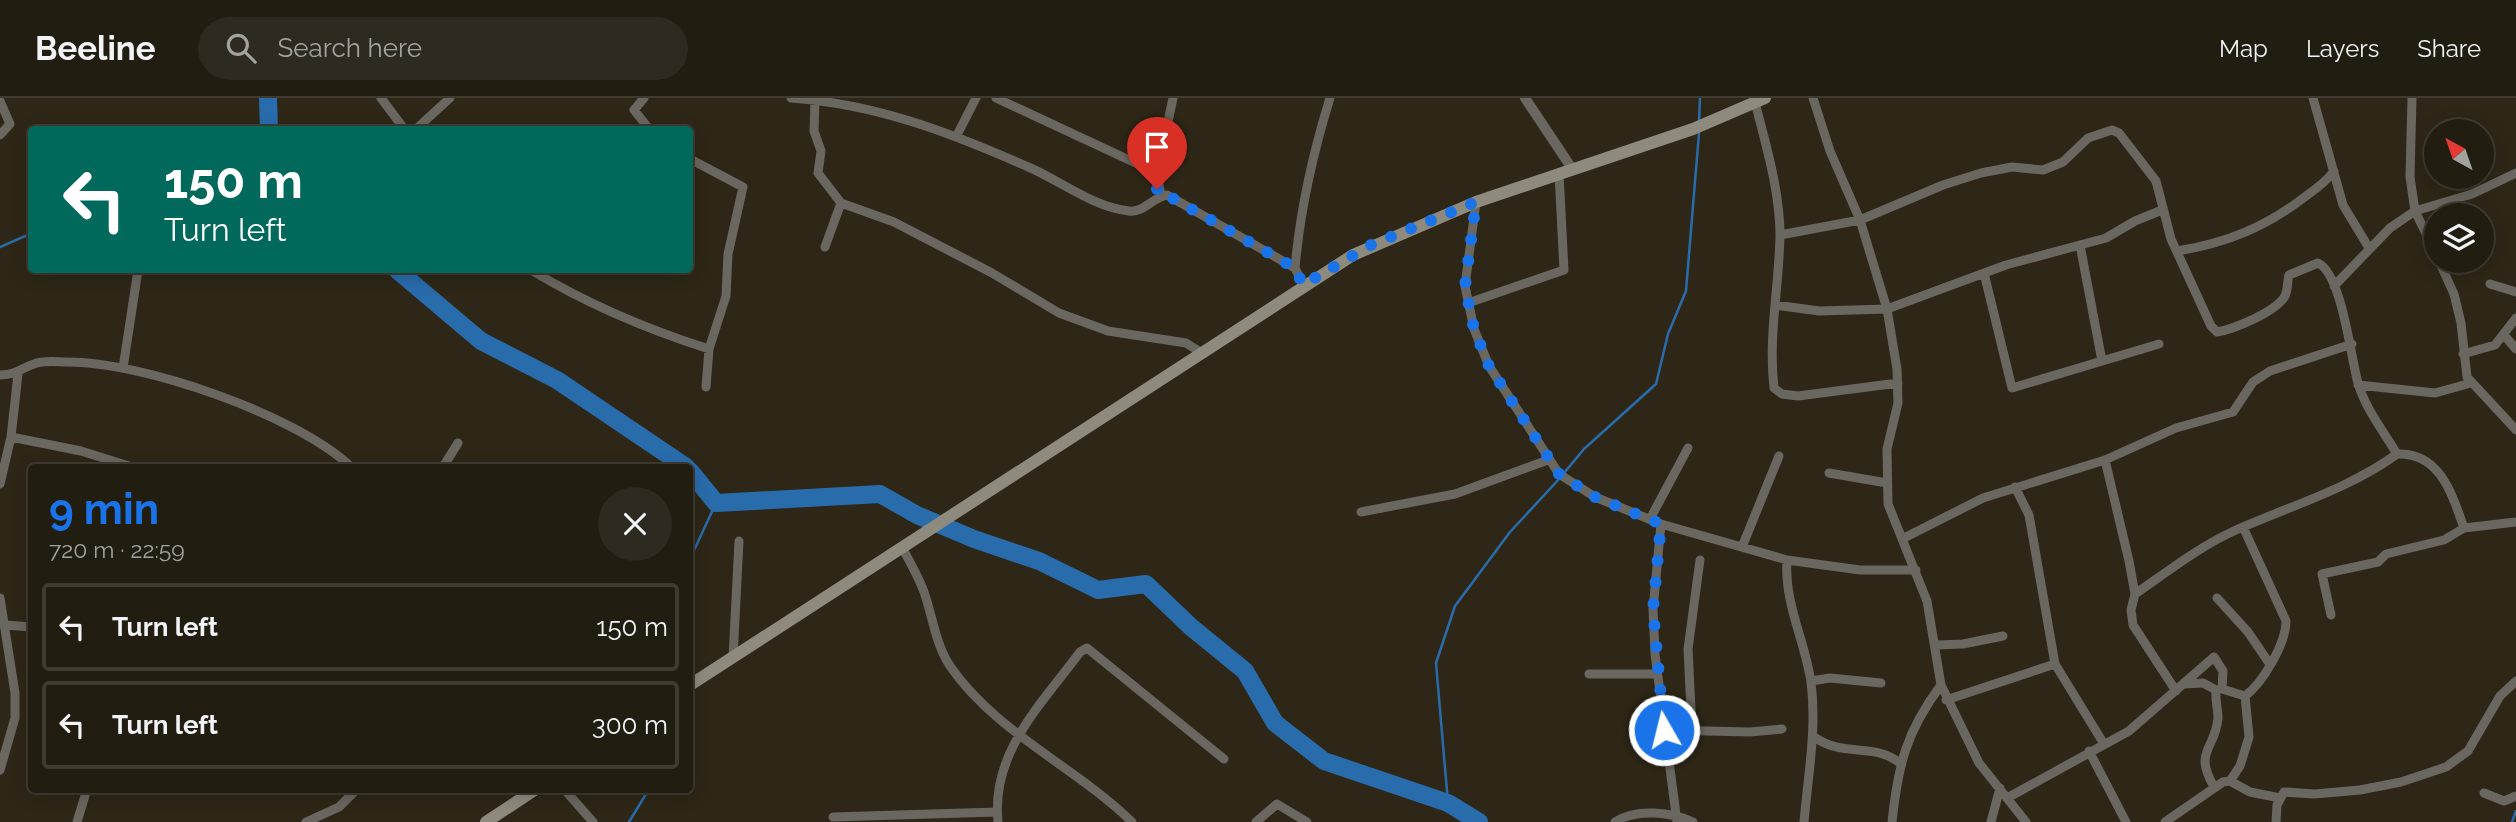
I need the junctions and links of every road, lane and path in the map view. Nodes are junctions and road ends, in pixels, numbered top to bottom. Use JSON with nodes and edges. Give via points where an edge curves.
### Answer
{"nodes":[{"id":1,"x":381,"y":98,"type":"edge"},
{"id":2,"x":450,"y":98,"type":"edge"},
{"id":3,"x":644,"y":98,"type":"edge"},
{"id":4,"x":791,"y":98,"type":"edge"},
{"id":5,"x":976,"y":98,"type":"edge"},
{"id":6,"x":996,"y":98,"type":"edge"},
{"id":7,"x":1173,"y":98,"type":"edge"},
{"id":8,"x":1330,"y":98,"type":"edge"},
{"id":9,"x":1525,"y":98,"type":"edge"},
{"id":10,"x":1813,"y":98,"type":"edge"},
{"id":11,"x":2313,"y":98,"type":"edge"},
{"id":12,"x":2412,"y":98,"type":"edge"},
{"id":13,"x":0,"y":100,"type":"edge"},
{"id":14,"x":815,"y":100,"type":"junction"},
{"id":15,"x":1760,"y":100,"type":"edge"},
{"id":16,"x":402,"y":126,"type":"edge"},
{"id":17,"x":419,"y":126,"type":"edge"},
{"id":18,"x":647,"y":126,"type":"edge"},
{"id":19,"x":0,"y":135,"type":"edge"},
{"id":20,"x":956,"y":137,"type":"junction"},
{"id":21,"x":693,"y":161,"type":"edge"},
{"id":22,"x":1573,"y":170,"type":"junction"},
{"id":23,"x":2334,"y":171,"type":"junction"},
{"id":24,"x":1157,"y":173,"type":"junction"},
{"id":25,"x":2516,"y":173,"type":"edge"},
{"id":26,"x":1559,"y":174,"type":"junction"},
{"id":27,"x":1161,"y":196,"type":"junction"},
{"id":28,"x":1476,"y":202,"type":"junction"},
{"id":29,"x":841,"y":204,"type":"junction"},
{"id":30,"x":2162,"y":210,"type":"junction"},
{"id":31,"x":2415,"y":211,"type":"junction"},
{"id":32,"x":1860,"y":220,"type":"junction"},
{"id":33,"x":2424,"y":229,"type":"edge"},
{"id":34,"x":1780,"y":234,"type":"junction"},
{"id":35,"x":2080,"y":245,"type":"junction"},
{"id":36,"x":825,"y":247,"type":"dead end"},
{"id":37,"x":2369,"y":248,"type":"junction"},
{"id":38,"x":2177,"y":251,"type":"junction"},
{"id":39,"x":1295,"y":268,"type":"junction"},
{"id":40,"x":138,"y":273,"type":"edge"},
{"id":41,"x":536,"y":273,"type":"edge"},
{"id":42,"x":1984,"y":273,"type":"junction"},
{"id":43,"x":2444,"y":273,"type":"edge"},
{"id":44,"x":2490,"y":284,"type":"dead end"},
{"id":45,"x":1303,"y":285,"type":"junction"},
{"id":46,"x":2334,"y":285,"type":"junction"},
{"id":47,"x":2516,"y":292,"type":"edge"},
{"id":48,"x":1468,"y":303,"type":"junction"},
{"id":49,"x":1775,"y":305,"type":"junction"},
{"id":50,"x":1887,"y":309,"type":"junction"},
{"id":51,"x":2516,"y":318,"type":"edge"},
{"id":52,"x":2504,"y":335,"type":"junction"},
{"id":53,"x":2159,"y":344,"type":"dead end"},
{"id":54,"x":2352,"y":344,"type":"junction"},
{"id":55,"x":709,"y":349,"type":"junction"},
{"id":56,"x":2516,"y":349,"type":"edge"},
{"id":57,"x":1202,"y":353,"type":"junction"},
{"id":58,"x":2463,"y":355,"type":"junction"},
{"id":59,"x":2102,"y":361,"type":"junction"},
{"id":60,"x":123,"y":368,"type":"junction"},
{"id":61,"x":18,"y":374,"type":"junction"},
{"id":62,"x":0,"y":375,"type":"edge"},
{"id":63,"x":1898,"y":383,"type":"junction"},
{"id":64,"x":2471,"y":383,"type":"junction"},
{"id":65,"x":2358,"y":385,"type":"junction"},
{"id":66,"x":706,"y":387,"type":"dead end"},
{"id":67,"x":2514,"y":425,"type":"edge"},
{"id":68,"x":11,"y":437,"type":"junction"},
{"id":69,"x":458,"y":443,"type":"dead end"},
{"id":70,"x":1688,"y":449,"type":"dead end"},
{"id":71,"x":2397,"y":454,"type":"junction"},
{"id":72,"x":1779,"y":456,"type":"dead end"},
{"id":73,"x":2105,"y":460,"type":"junction"},
{"id":74,"x":123,"y":464,"type":"edge"},
{"id":75,"x":347,"y":464,"type":"edge"},
{"id":76,"x":445,"y":464,"type":"edge"},
{"id":77,"x":1554,"y":467,"type":"junction"},
{"id":78,"x":1829,"y":473,"type":"dead end"},
{"id":79,"x":1,"y":478,"type":"edge"},
{"id":80,"x":1887,"y":483,"type":"junction"},
{"id":81,"x":2015,"y":487,"type":"junction"},
{"id":82,"x":1361,"y":512,"type":"dead end"},
{"id":83,"x":1650,"y":519,"type":"junction"},
{"id":84,"x":2516,"y":523,"type":"edge"},
{"id":85,"x":1661,"y":524,"type":"junction"},
{"id":86,"x":2243,"y":527,"type":"junction"},
{"id":87,"x":2464,"y":528,"type":"junction"},
{"id":88,"x":1902,"y":539,"type":"junction"},
{"id":89,"x":739,"y":541,"type":"dead end"},
{"id":90,"x":902,"y":547,"type":"junction"},
{"id":91,"x":1742,"y":547,"type":"junction"},
{"id":92,"x":1700,"y":560,"type":"dead end"},
{"id":93,"x":1787,"y":560,"type":"junction"},
{"id":94,"x":1916,"y":570,"type":"junction"},
{"id":95,"x":2135,"y":594,"type":"junction"},
{"id":96,"x":0,"y":598,"type":"edge"},
{"id":97,"x":2217,"y":598,"type":"dead end"},
{"id":98,"x":2331,"y":615,"type":"dead end"},
{"id":99,"x":5,"y":625,"type":"junction"},
{"id":100,"x":28,"y":627,"type":"edge"},
{"id":101,"x":2003,"y":636,"type":"dead end"},
{"id":102,"x":4,"y":644,"type":"edge"},
{"id":103,"x":1936,"y":645,"type":"junction"},
{"id":104,"x":733,"y":658,"type":"junction"},
{"id":105,"x":2269,"y":663,"type":"junction"},
{"id":106,"x":2055,"y":664,"type":"junction"},
{"id":107,"x":1590,"y":674,"type":"dead end"},
{"id":108,"x":1657,"y":674,"type":"junction"},
{"id":109,"x":1811,"y":681,"type":"junction"},
{"id":110,"x":2516,"y":681,"type":"edge"},
{"id":111,"x":693,"y":683,"type":"edge"},
{"id":112,"x":1881,"y":683,"type":"dead end"},
{"id":113,"x":2185,"y":684,"type":"junction"},
{"id":114,"x":1941,"y":685,"type":"junction"},
{"id":115,"x":2176,"y":691,"type":"junction"},
{"id":116,"x":2245,"y":696,"type":"junction"},
{"id":117,"x":1946,"y":700,"type":"junction"},
{"id":118,"x":1782,"y":729,"type":"dead end"},
{"id":119,"x":1664,"y":730,"type":"junction"},
{"id":120,"x":1692,"y":730,"type":"junction"},
{"id":121,"x":1019,"y":733,"type":"junction"},
{"id":122,"x":1814,"y":737,"type":"junction"},
{"id":123,"x":2104,"y":744,"type":"junction"},
{"id":124,"x":2089,"y":751,"type":"junction"},
{"id":125,"x":1224,"y":759,"type":"dead end"},
{"id":126,"x":1900,"y":762,"type":"junction"},
{"id":127,"x":0,"y":770,"type":"edge"},
{"id":128,"x":2230,"y":781,"type":"junction"},
{"id":129,"x":2214,"y":787,"type":"junction"},
{"id":130,"x":2000,"y":788,"type":"junction"},
{"id":131,"x":86,"y":793,"type":"edge"},
{"id":132,"x":353,"y":793,"type":"edge"},
{"id":133,"x":530,"y":793,"type":"edge"},
{"id":134,"x":568,"y":793,"type":"edge"},
{"id":135,"x":2484,"y":793,"type":"dead end"},
{"id":136,"x":2516,"y":796,"type":"edge"},
{"id":137,"x":2010,"y":797,"type":"junction"},
{"id":138,"x":2280,"y":797,"type":"junction"},
{"id":139,"x":833,"y":817,"type":"dead end"},
{"id":140,"x":998,"y":817,"type":"edge"},
{"id":141,"x":1676,"y":818,"type":"edge"},
{"id":142,"x":77,"y":822,"type":"edge"},
{"id":143,"x":306,"y":822,"type":"edge"},
{"id":144,"x":486,"y":822,"type":"edge"},
{"id":145,"x":593,"y":822,"type":"edge"},
{"id":146,"x":1132,"y":822,"type":"edge"},
{"id":147,"x":1256,"y":822,"type":"edge"},
{"id":148,"x":1307,"y":822,"type":"edge"},
{"id":149,"x":1615,"y":822,"type":"edge"},
{"id":150,"x":1693,"y":822,"type":"edge"},
{"id":151,"x":1804,"y":822,"type":"edge"},
{"id":152,"x":1892,"y":822,"type":"edge"},
{"id":153,"x":1991,"y":822,"type":"edge"},
{"id":154,"x":2026,"y":822,"type":"edge"},
{"id":155,"x":2126,"y":822,"type":"edge"},
{"id":156,"x":2165,"y":822,"type":"edge"},
{"id":157,"x":2276,"y":822,"type":"edge"}],
"edges":[{"from":1,"to":16,"type":"street"},
{"from":2,"to":17,"type":"street"},
{"from":3,"to":18,"type":"street","via":[[634,110]]},
{"from":4,"to":14,"type":"street"},
{"from":5,"to":20,"type":"street"},
{"from":6,"to":24,"type":"street"},
{"from":7,"to":24,"type":"street"},
{"from":8,"to":39,"type":"street","via":[[1298,231]]},
{"from":9,"to":22,"type":"street"},
{"from":10,"to":32,"type":"street"},
{"from":11,"to":23,"type":"street"},
{"from":12,"to":31,"type":"street","via":[[2410,177]]},
{"from":13,"to":19,"type":"street","via":[[10,124]]},
{"from":14,"to":20,"type":"street","via":[[907,118]]},
{"from":14,"to":29,"type":"street","via":[[814,131],[821,151],[818,173]]},
{"from":15,"to":22,"type":"main road","via":[[1698,127]]},
{"from":15,"to":34,"type":"street"},
{"from":20,"to":27,"type":"street","via":[[1027,166],[1095,202],[1136,211]]},
{"from":21,"to":55,"type":"street","via":[[743,187],[728,254],[726,296]]},
{"from":22,"to":26,"type":"main road"},
{"from":23,"to":37,"type":"street","via":[[2343,205]]},
{"from":23,"to":38,"type":"street","via":[[2256,230],[2216,245]]},
{"from":24,"to":27,"type":"street"},
{"from":25,"to":31,"type":"street","via":[[2472,194]]},
{"from":26,"to":28,"type":"main road"},
{"from":26,"to":48,"type":"street","via":[[1564,270]]},
{"from":27,"to":39,"type":"street","via":[[1167,195]]},
{"from":28,"to":45,"type":"main road","via":[[1371,245]]},
{"from":28,"to":48,"type":"street","via":[[1465,274]]},
{"from":29,"to":36,"type":"street"},
{"from":29,"to":57,"type":"street","via":[[894,222],[1088,326],[1186,343]]},
{"from":30,"to":32,"type":"street","via":[[2156,181],[2112,130],[2088,138],[2063,162],[2043,170],[2012,167],[1981,173]]},
{"from":30,"to":35,"type":"street","via":[[2106,238]]},
{"from":30,"to":38,"type":"street"},
{"from":31,"to":33,"type":"street"},
{"from":31,"to":37,"type":"street"},
{"from":32,"to":34,"type":"street"},
{"from":32,"to":50,"type":"street"},
{"from":34,"to":49,"type":"street"},
{"from":35,"to":42,"type":"street"},
{"from":35,"to":59,"type":"street"},
{"from":37,"to":46,"type":"street"},
{"from":38,"to":46,"type":"street","via":[[2217,332],[2239,326],[2281,301],[2295,271],[2318,263]]},
{"from":39,"to":45,"type":"street"},
{"from":40,"to":60,"type":"street"},
{"from":41,"to":55,"type":"street","via":[[615,315]]},
{"from":42,"to":50,"type":"street"},
{"from":42,"to":59,"type":"street","via":[[2012,388]]},
{"from":43,"to":58,"type":"street","via":[[2461,323]]},
{"from":44,"to":47,"type":"street"},
{"from":45,"to":57,"type":"main road"},
{"from":46,"to":54,"type":"street"},
{"from":48,"to":77,"type":"street","via":[[1489,366]]},
{"from":49,"to":50,"type":"street","via":[[1819,311]]},
{"from":49,"to":63,"type":"street","via":[[1773,376],[1774,388],[1782,394],[1798,396]]},
{"from":50,"to":63,"type":"street"},
{"from":51,"to":52,"type":"street"},
{"from":52,"to":56,"type":"street"},
{"from":52,"to":58,"type":"street","via":[[2495,345]]},
{"from":53,"to":59,"type":"street"},
{"from":54,"to":65,"type":"street"},
{"from":54,"to":73,"type":"street","via":[[2270,371],[2253,383],[2233,412],[2176,428]]},
{"from":55,"to":66,"type":"street"},
{"from":57,"to":90,"type":"main road"},
{"from":58,"to":64,"type":"street"},
{"from":60,"to":61,"type":"street","via":[[45,362],[34,363]]},
{"from":60,"to":75,"type":"street","via":[[248,406],[320,443]]},
{"from":61,"to":62,"type":"street"},
{"from":61,"to":68,"type":"street"},
{"from":63,"to":80,"type":"street","via":[[1898,403],[1886,449]]},
{"from":64,"to":65,"type":"street","via":[[2435,393]]},
{"from":64,"to":67,"type":"street"},
{"from":65,"to":71,"type":"street"},
{"from":68,"to":74,"type":"street"},
{"from":68,"to":79,"type":"street"},
{"from":69,"to":76,"type":"street"},
{"from":70,"to":83,"type":"street"},
{"from":71,"to":86,"type":"street","via":[[2381,466]]},
{"from":71,"to":87,"type":"street","via":[[2422,456],[2437,471],[2451,490]]},
{"from":72,"to":91,"type":"street"},
{"from":73,"to":81,"type":"street"},
{"from":73,"to":95,"type":"street"},
{"from":77,"to":82,"type":"street","via":[[1455,494]]},
{"from":77,"to":83,"type":"street","via":[[1595,497]]},
{"from":78,"to":80,"type":"street"},
{"from":80,"to":88,"type":"street","via":[[1891,516]]},
{"from":81,"to":88,"type":"street"},
{"from":81,"to":106,"type":"street","via":[[2029,514]]},
{"from":83,"to":85,"type":"street"},
{"from":84,"to":87,"type":"street"},
{"from":85,"to":91,"type":"street"},
{"from":85,"to":108,"type":"street","via":[[1653,609]]},
{"from":86,"to":95,"type":"street"},
{"from":86,"to":105,"type":"street","via":[[2286,621],[2286,631]]},
{"from":87,"to":98,"type":"street","via":[[2444,540],[2386,554],[2378,562],[2322,574]]},
{"from":88,"to":94,"type":"street"},
{"from":89,"to":104,"type":"street"},
{"from":90,"to":104,"type":"main road"},
{"from":90,"to":121,"type":"street","via":[[925,593],[950,665]]},
{"from":91,"to":93,"type":"street"},
{"from":92,"to":120,"type":"street","via":[[1688,649]]},
{"from":93,"to":94,"type":"street","via":[[1860,570]]},
{"from":93,"to":109,"type":"street","via":[[1791,603]]},
{"from":94,"to":103,"type":"street"},
{"from":95,"to":115,"type":"street","via":[[2133,625]]},
{"from":96,"to":99,"type":"street"},
{"from":97,"to":105,"type":"street"},
{"from":99,"to":100,"type":"street"},
{"from":99,"to":102,"type":"street"},
{"from":101,"to":103,"type":"street","via":[[1963,645]]},
{"from":102,"to":127,"type":"street","via":[[15,693],[15,718]]},
{"from":103,"to":114,"type":"street"},
{"from":104,"to":111,"type":"main road"},
{"from":105,"to":116,"type":"street","via":[[2257,688]]},
{"from":106,"to":117,"type":"street"},
{"from":106,"to":123,"type":"street"},
{"from":107,"to":108,"type":"street"},
{"from":108,"to":119,"type":"street"},
{"from":109,"to":112,"type":"street","via":[[1830,678]]},
{"from":109,"to":122,"type":"street"},
{"from":110,"to":138,"type":"street","via":[[2500,696],[2468,751],[2446,767],[2374,788],[2315,794],[2290,791]]},
{"from":113,"to":115,"type":"street"},
{"from":113,"to":116,"type":"street","via":[[2214,657],[2222,671],[2222,689]]},
{"from":113,"to":129,"type":"street","via":[[2203,683],[2216,690],[2218,716],[2204,760]]},
{"from":114,"to":117,"type":"street"},
{"from":114,"to":126,"type":"street","via":[[1920,714]]},
{"from":115,"to":123,"type":"street","via":[[2129,731]]},
{"from":116,"to":128,"type":"street","via":[[2249,737]]},
{"from":117,"to":130,"type":"street","via":[[1979,763]]},
{"from":118,"to":120,"type":"street"},
{"from":119,"to":120,"type":"street"},
{"from":119,"to":141,"type":"street"},
{"from":121,"to":125,"type":"street","via":[[1087,648]]},
{"from":121,"to":140,"type":"street","via":[[998,780]]},
{"from":121,"to":146,"type":"street"},
{"from":122,"to":126,"type":"street","via":[[1829,748],[1882,752]]},
{"from":122,"to":151,"type":"street"},
{"from":123,"to":124,"type":"street"},
{"from":124,"to":137,"type":"street"},
{"from":124,"to":155,"type":"street"},
{"from":126,"to":152,"type":"street"},
{"from":128,"to":129,"type":"street"},
{"from":128,"to":138,"type":"street","via":[[2250,792]]},
{"from":129,"to":156,"type":"street"},
{"from":130,"to":137,"type":"street"},
{"from":130,"to":153,"type":"street"},
{"from":131,"to":142,"type":"street"},
{"from":132,"to":143,"type":"street","via":[[339,807]]},
{"from":133,"to":144,"type":"main road"},
{"from":134,"to":145,"type":"street"},
{"from":135,"to":136,"type":"street","via":[[2504,801]]},
{"from":137,"to":154,"type":"street"},
{"from":138,"to":157,"type":"street"},
{"from":139,"to":140,"type":"street"},
{"from":141,"to":149,"type":"street","via":[[1634,814]]},
{"from":141,"to":150,"type":"street"},
{"from":147,"to":148,"type":"street","via":[[1276,804]]}]}
